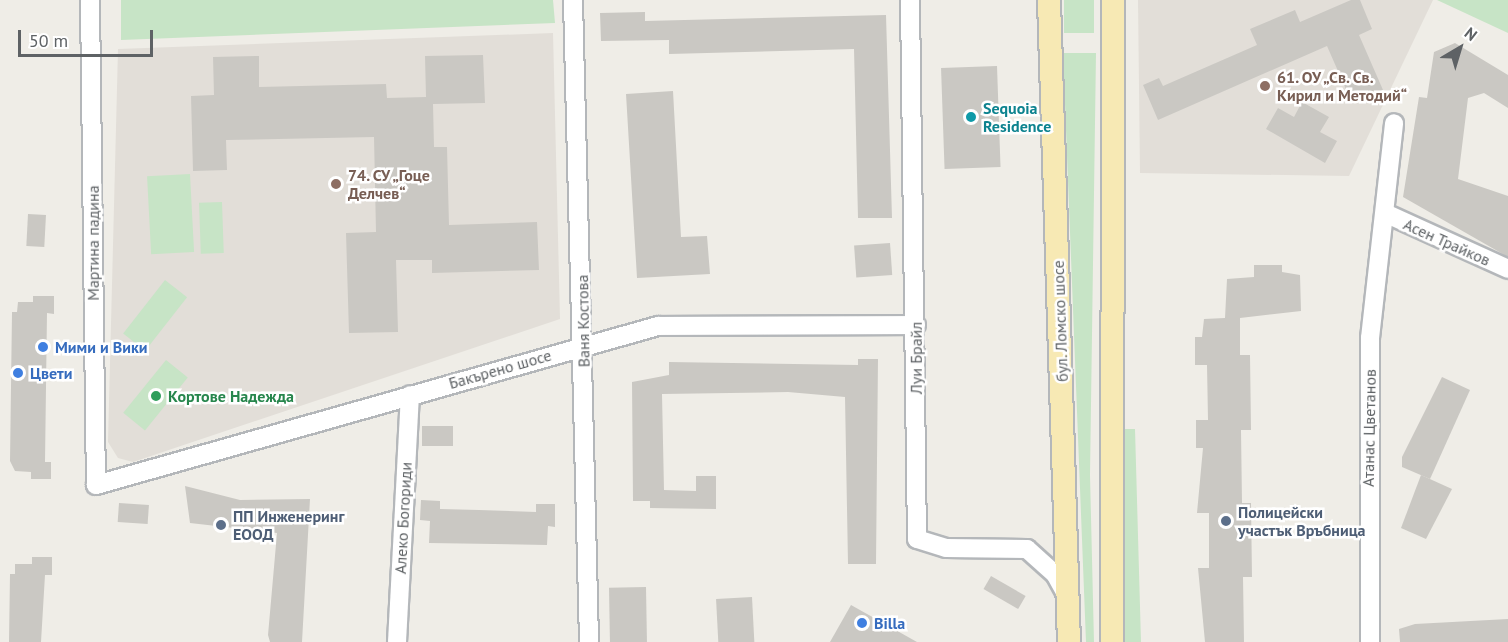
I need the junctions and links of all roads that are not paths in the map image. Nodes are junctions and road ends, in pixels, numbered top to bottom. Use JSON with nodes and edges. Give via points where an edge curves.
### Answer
{"nodes":[{"id":1,"x":90,"y":0,"type":"edge"},
{"id":2,"x":573,"y":0,"type":"edge"},
{"id":3,"x":910,"y":0,"type":"edge"},
{"id":4,"x":1049,"y":0,"type":"edge"},
{"id":5,"x":1113,"y":0,"type":"edge"},
{"id":6,"x":1394,"y":123,"type":"dead end"},
{"id":7,"x":1386,"y":214,"type":"junction"},
{"id":8,"x":1508,"y":269,"type":"edge"},
{"id":9,"x":916,"y":325,"type":"junction"},
{"id":10,"x":584,"y":345,"type":"junction"},
{"id":11,"x":410,"y":395,"type":"junction"},
{"id":12,"x":96,"y":485,"type":"joint"},
{"id":13,"x":1068,"y":598,"type":"junction"},
{"id":14,"x":397,"y":642,"type":"edge"},
{"id":15,"x":589,"y":642,"type":"edge"},
{"id":16,"x":1069,"y":642,"type":"edge"},
{"id":17,"x":1112,"y":642,"type":"edge"},
{"id":18,"x":1370,"y":642,"type":"edge"}],
"edges":[{"from":1,"to":12,"type":"street","name":"Мартина падина"},
{"from":2,"to":10,"type":"street","name":"Ваня Костова"},
{"from":3,"to":9,"type":"street","name":"Луи Брайл"},
{"from":4,"to":13,"type":"main road","name":"бул. Ломско шосе"},
{"from":5,"to":17,"type":"main road"},
{"from":6,"to":7,"type":"street","name":"Атанас Цветанов"},
{"from":7,"to":8,"type":"street","name":"Асен Трайков"},
{"from":7,"to":18,"type":"street","name":"Атанас Цветанов","via":[[1370,338]]},
{"from":9,"to":10,"type":"street","name":"Бакърено шосе","via":[[692,323]]},
{"from":9,"to":13,"type":"street","name":"Луи Брайл","via":[[917,539],[946,548],[1027,549],[1055,574]]},
{"from":10,"to":11,"type":"street","name":"Бакърено шосе"},
{"from":10,"to":15,"type":"street","name":"Ваня Костова"},
{"from":11,"to":12,"type":"street","name":"Бакърено шосе"},
{"from":11,"to":14,"type":"street","name":"Алеко Богориди"},
{"from":13,"to":16,"type":"main road","name":"бул. Ломско шосе"}]}
